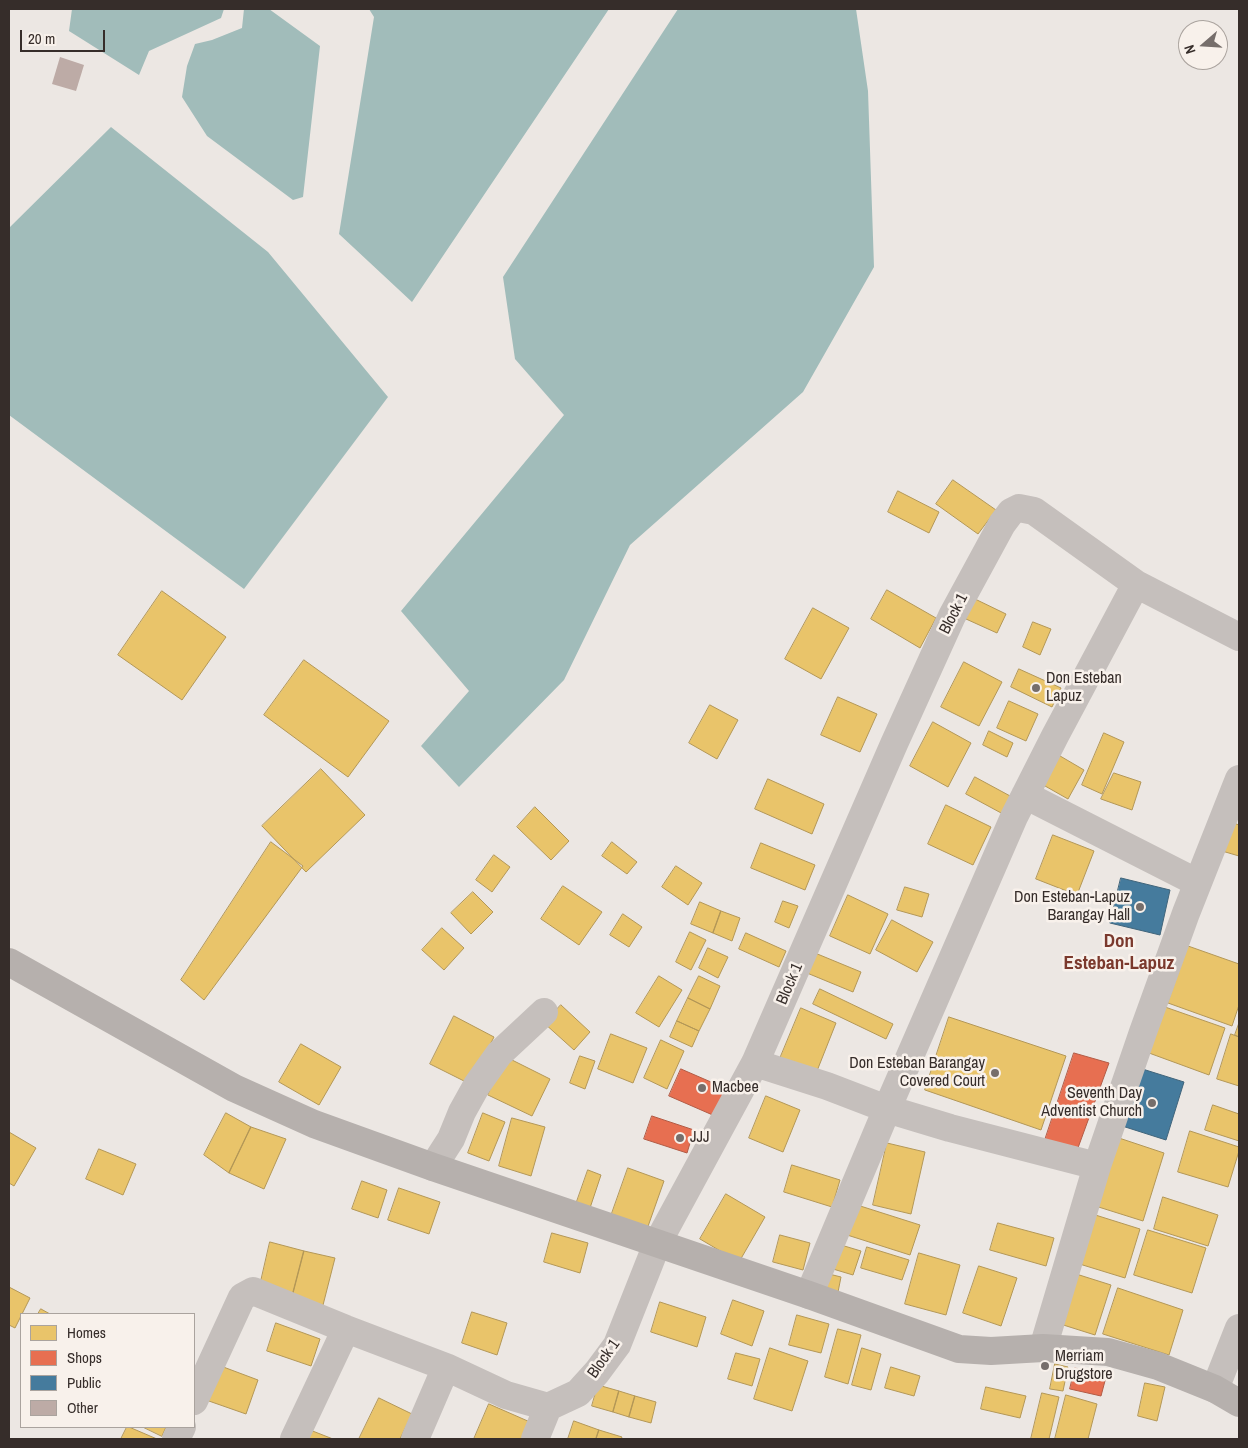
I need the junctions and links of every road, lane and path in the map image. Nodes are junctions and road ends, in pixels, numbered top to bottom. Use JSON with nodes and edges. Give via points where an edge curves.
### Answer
{"nodes":[{"id":1,"x":1136,"y":584,"type":"junction"},
{"id":2,"x":1239,"y":637,"type":"edge"},
{"id":3,"x":1239,"y":780,"type":"edge"},
{"id":4,"x":1025,"y":795,"type":"junction"},
{"id":5,"x":1198,"y":883,"type":"junction"},
{"id":6,"x":9,"y":962,"type":"edge"},
{"id":7,"x":544,"y":1012,"type":"dead end"},
{"id":8,"x":755,"y":1063,"type":"junction"},
{"id":9,"x":887,"y":1109,"type":"junction"},
{"id":10,"x":433,"y":1166,"type":"junction"},
{"id":11,"x":1097,"y":1166,"type":"junction"},
{"id":12,"x":657,"y":1244,"type":"junction"},
{"id":13,"x":809,"y":1295,"type":"junction"},
{"id":14,"x":1239,"y":1328,"type":"edge"},
{"id":15,"x":346,"y":1329,"type":"junction"},
{"id":16,"x":1043,"y":1348,"type":"junction"},
{"id":17,"x":446,"y":1367,"type":"junction"},
{"id":18,"x":1215,"y":1389,"type":"junction"},
{"id":19,"x":195,"y":1400,"type":"edge"},
{"id":20,"x":1239,"y":1403,"type":"edge"},
{"id":21,"x":548,"y":1407,"type":"junction"},
{"id":22,"x":294,"y":1439,"type":"edge"},
{"id":23,"x":415,"y":1439,"type":"edge"},
{"id":24,"x":535,"y":1439,"type":"edge"}],
"edges":[{"from":1,"to":2,"type":"street"},
{"from":1,"to":4,"type":"street"},
{"from":1,"to":8,"type":"street","name":"Block 1","via":[[1034,511],[1019,508],[1011,512],[952,616]]},
{"from":3,"to":5,"type":"street"},
{"from":4,"to":5,"type":"street"},
{"from":4,"to":9,"type":"street"},
{"from":5,"to":11,"type":"street"},
{"from":6,"to":10,"type":"street","via":[[234,1088],[314,1124]]},
{"from":7,"to":10,"type":"street","via":[[500,1054],[477,1085],[451,1139]]},
{"from":8,"to":9,"type":"street"},
{"from":8,"to":12,"type":"street","name":"Block 1"},
{"from":9,"to":11,"type":"street"},
{"from":9,"to":13,"type":"street"},
{"from":10,"to":12,"type":"street"},
{"from":11,"to":16,"type":"street"},
{"from":12,"to":13,"type":"street"},
{"from":12,"to":21,"type":"street","name":"Block 1","via":[[617,1345],[578,1393]]},
{"from":13,"to":16,"type":"street","via":[[959,1349]]},
{"from":14,"to":18,"type":"street"},
{"from":15,"to":17,"type":"street"},
{"from":15,"to":19,"type":"street","via":[[253,1291],[242,1297]]},
{"from":15,"to":22,"type":"street"},
{"from":16,"to":18,"type":"street","via":[[1108,1352],[1158,1366]]},
{"from":17,"to":21,"type":"street","via":[[506,1395]]},
{"from":17,"to":23,"type":"street"},
{"from":18,"to":20,"type":"street"},
{"from":21,"to":24,"type":"street"}]}
